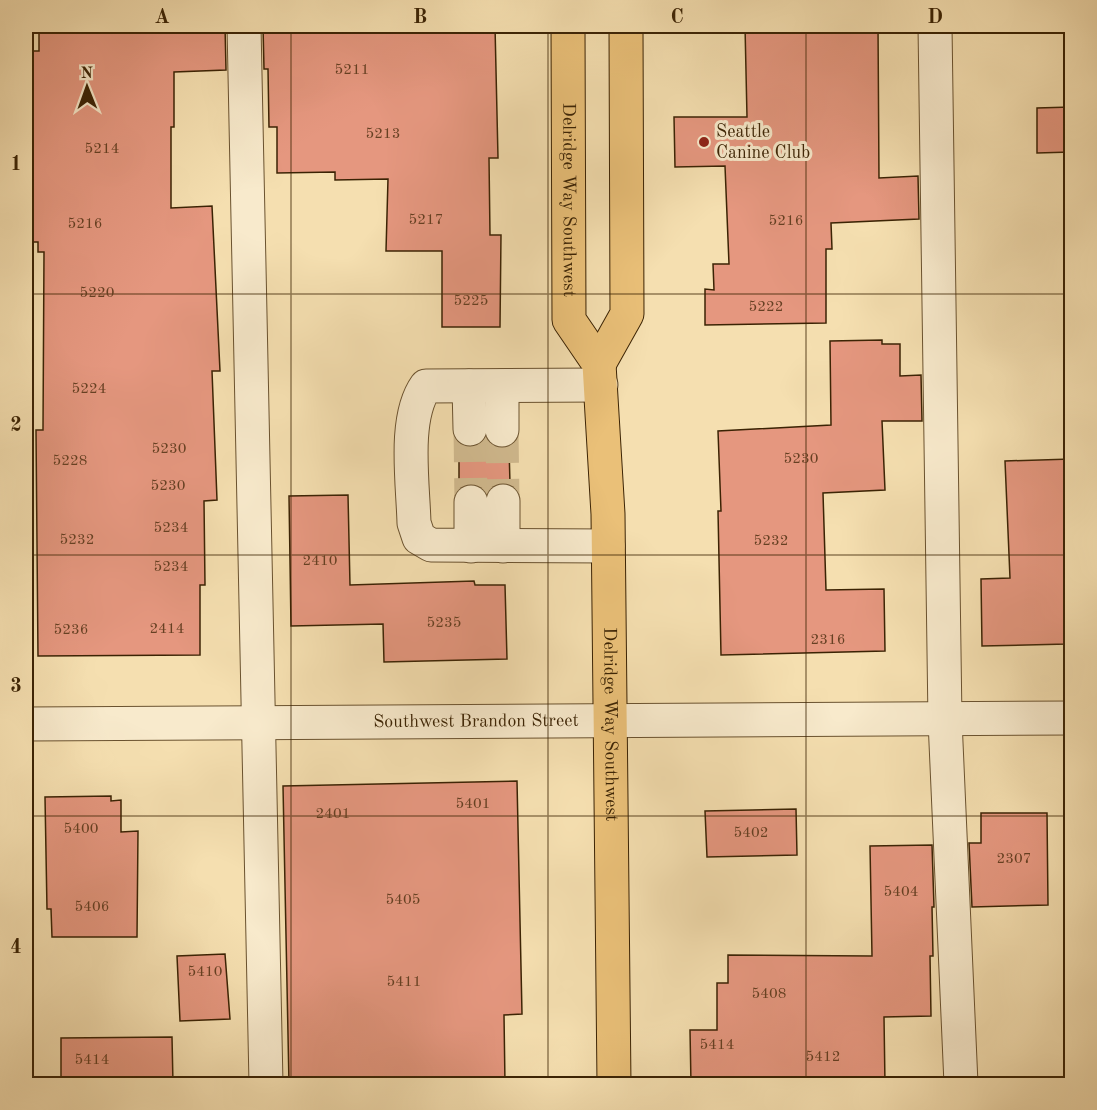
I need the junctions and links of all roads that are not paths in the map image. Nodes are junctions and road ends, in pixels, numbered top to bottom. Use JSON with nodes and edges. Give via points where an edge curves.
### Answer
{"nodes":[{"id":1,"x":244,"y":26,"type":"edge"},
{"id":2,"x":568,"y":26,"type":"edge"},
{"id":3,"x":626,"y":26,"type":"edge"},
{"id":4,"x":935,"y":26,"type":"edge"},
{"id":5,"x":600,"y":375,"type":"junction"},
{"id":6,"x":469,"y":386,"type":"junction"},
{"id":7,"x":502,"y":386,"type":"junction"},
{"id":8,"x":470,"y":429,"type":"tunnel mouth"},
{"id":9,"x":502,"y":430,"type":"tunnel mouth"},
{"id":10,"x":487,"y":501,"type":"tunnel mouth"},
{"id":11,"x":487,"y":546,"type":"junction"},
{"id":12,"x":608,"y":546,"type":"junction"},
{"id":13,"x":1071,"y":718,"type":"edge"},
{"id":14,"x":945,"y":720,"type":"junction"},
{"id":15,"x":609,"y":722,"type":"junction"},
{"id":16,"x":256,"y":723,"type":"junction"},
{"id":17,"x":26,"y":724,"type":"edge"},
{"id":18,"x":266,"y":1084,"type":"edge"},
{"id":19,"x":614,"y":1084,"type":"edge"},
{"id":20,"x":961,"y":1084,"type":"edge"}],
"edges":[{"from":1,"to":16,"type":"street"},
{"from":2,"to":5,"type":"main road","name":"Delridge Way Southwest","via":[[569,320]]},
{"from":3,"to":5,"type":"main road","via":[[627,314]]},
{"from":4,"to":14,"type":"street"},
{"from":5,"to":7,"type":"street"},
{"from":5,"to":12,"type":"main road","name":"Delridge Way Southwest"},
{"from":6,"to":7,"type":"street"},
{"from":6,"to":8,"type":"street"},
{"from":6,"to":11,"type":"street","via":[[426,386],[417,399],[412,416],[414,523],[419,538],[431,545]]},
{"from":7,"to":9,"type":"street"},
{"from":10,"to":11,"type":"street"},
{"from":11,"to":12,"type":"street"},
{"from":12,"to":15,"type":"main road","name":"Delridge Way Southwest"},
{"from":13,"to":14,"type":"street","name":"Southwest Brandon Street"},
{"from":14,"to":15,"type":"street","name":"Southwest Brandon Street"},
{"from":14,"to":20,"type":"street"},
{"from":15,"to":16,"type":"street","name":"Southwest Brandon Street"},
{"from":15,"to":19,"type":"main road","name":"Delridge Way Southwest"},
{"from":16,"to":17,"type":"street","name":"Southwest Brandon Street"},
{"from":16,"to":18,"type":"street"}]}
